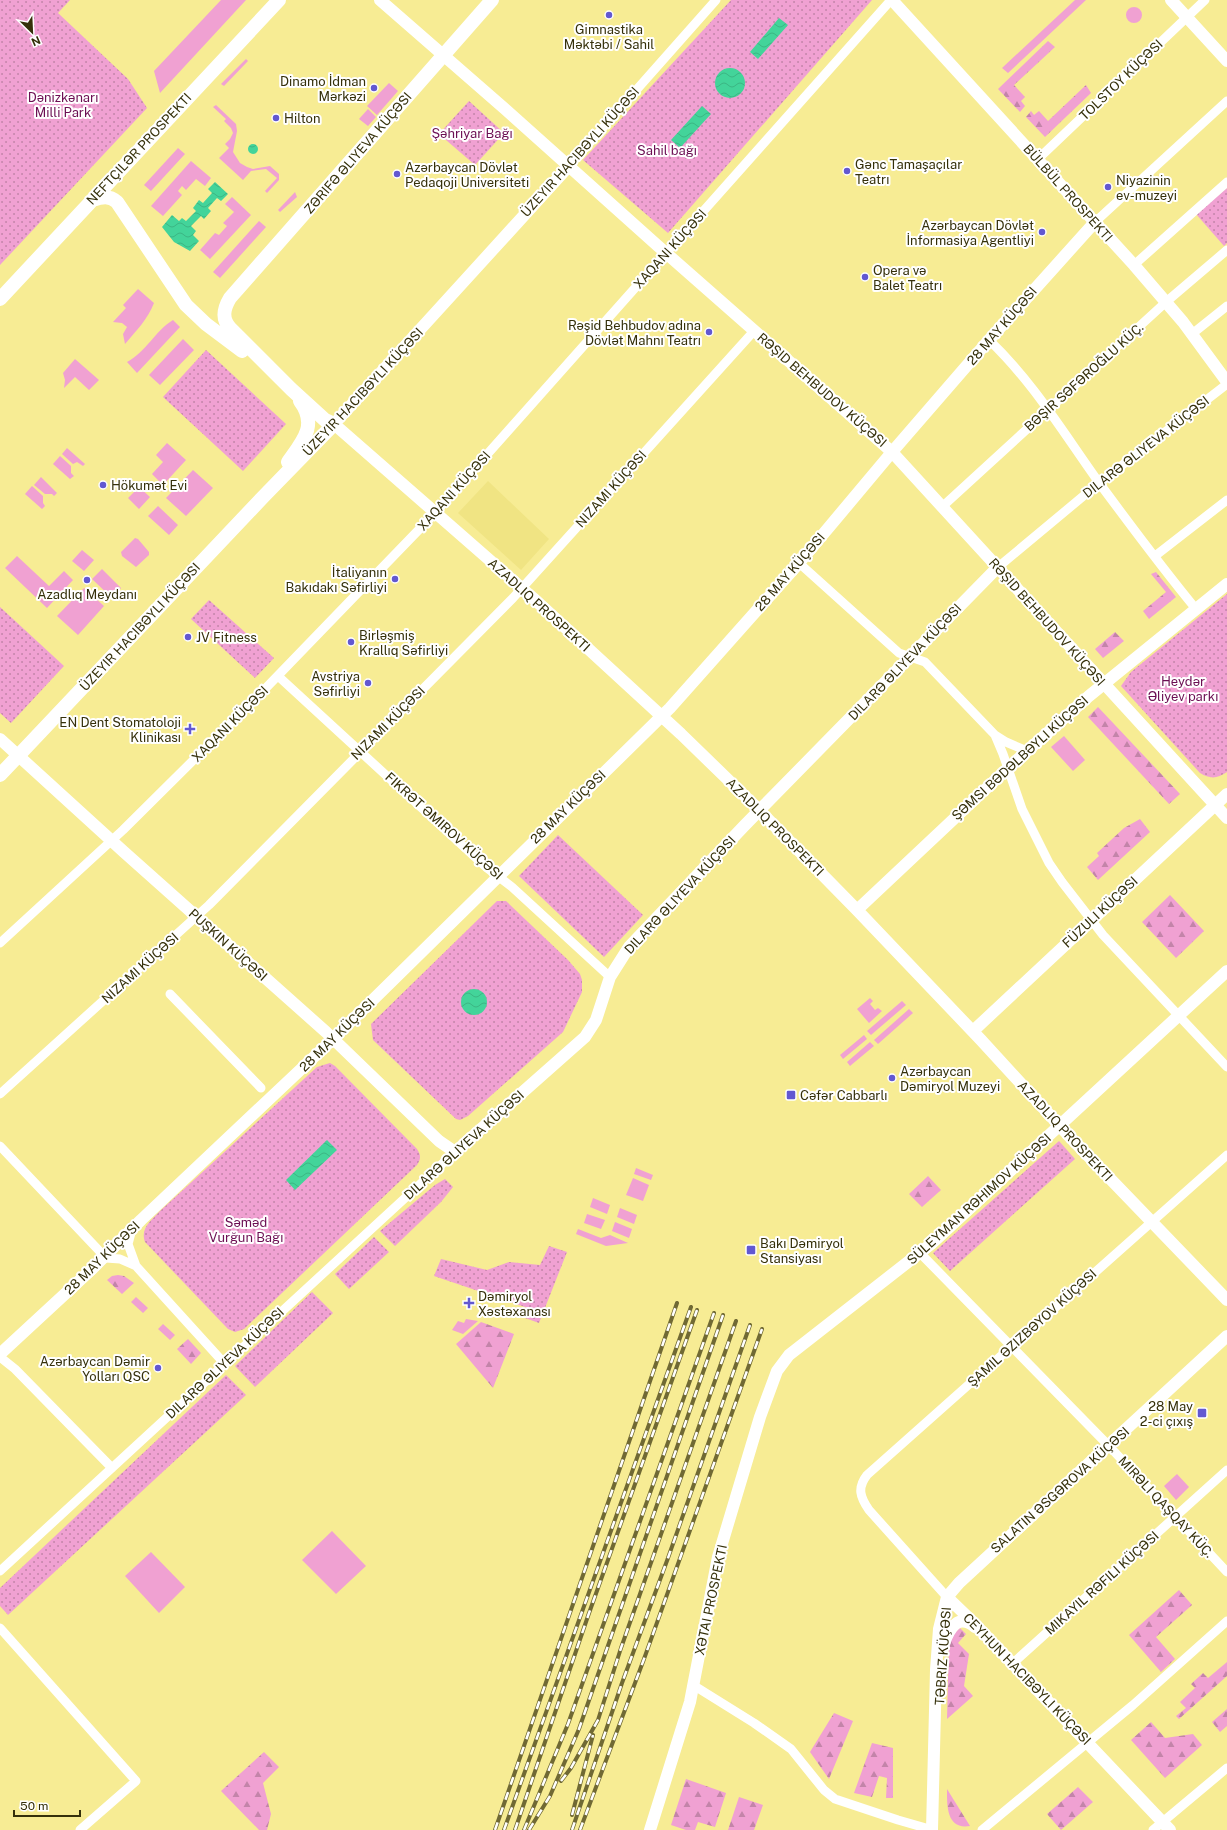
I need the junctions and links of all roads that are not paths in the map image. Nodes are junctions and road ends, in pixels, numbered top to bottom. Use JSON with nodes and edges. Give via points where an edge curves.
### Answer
{"nodes":[{"id":1,"x":279,"y":0,"type":"edge"},
{"id":2,"x":380,"y":0,"type":"edge"},
{"id":3,"x":492,"y":0,"type":"edge"},
{"id":4,"x":716,"y":0,"type":"edge"},
{"id":5,"x":891,"y":0,"type":"edge"},
{"id":6,"x":1171,"y":0,"type":"edge"},
{"id":7,"x":1205,"y":0,"type":"edge"},
{"id":8,"x":1186,"y":17,"type":"junction"},
{"id":9,"x":444,"y":55,"type":"junction"},
{"id":10,"x":1227,"y":61,"type":"edge"},
{"id":11,"x":1227,"y":101,"type":"edge"},
{"id":12,"x":1038,"y":159,"type":"junction"},
{"id":13,"x":569,"y":166,"type":"junction"},
{"id":14,"x":1227,"y":182,"type":"edge"},
{"id":15,"x":92,"y":200,"type":"junction"},
{"id":16,"x":1095,"y":222,"type":"junction"},
{"id":17,"x":1227,"y":250,"type":"edge"},
{"id":18,"x":666,"y":254,"type":"junction"},
{"id":19,"x":1134,"y":265,"type":"junction"},
{"id":20,"x":0,"y":299,"type":"edge"},
{"id":21,"x":1166,"y":302,"type":"junction"},
{"id":22,"x":1227,"y":306,"type":"edge"},
{"id":23,"x":754,"y":331,"type":"junction"},
{"id":24,"x":1192,"y":334,"type":"junction"},
{"id":25,"x":989,"y":340,"type":"junction"},
{"id":26,"x":1227,"y":383,"type":"edge"},
{"id":27,"x":291,"y":389,"type":"junction"},
{"id":28,"x":1049,"y":409,"type":"junction"},
{"id":29,"x":334,"y":424,"type":"junction"},
{"id":30,"x":892,"y":452,"type":"junction"},
{"id":31,"x":1099,"y":483,"type":"junction"},
{"id":32,"x":264,"y":496,"type":"junction"},
{"id":33,"x":1227,"y":500,"type":"edge"},
{"id":34,"x":942,"y":506,"type":"junction"},
{"id":35,"x":435,"y":513,"type":"junction"},
{"id":36,"x":1155,"y":556,"type":"junction"},
{"id":37,"x":799,"y":563,"type":"junction"},
{"id":38,"x":997,"y":568,"type":"junction"},
{"id":39,"x":1227,"y":584,"type":"edge"},
{"id":40,"x":521,"y":588,"type":"junction"},
{"id":41,"x":1196,"y":609,"type":"junction"},
{"id":42,"x":910,"y":657,"type":"junction"},
{"id":43,"x":278,"y":676,"type":"junction"},
{"id":44,"x":1103,"y":684,"type":"junction"},
{"id":45,"x":661,"y":717,"type":"junction"},
{"id":46,"x":995,"y":735,"type":"junction"},
{"id":47,"x":0,"y":739,"type":"edge"},
{"id":48,"x":360,"y":751,"type":"junction"},
{"id":49,"x":1027,"y":751,"type":"junction"},
{"id":50,"x":19,"y":756,"type":"junction"},
{"id":51,"x":1008,"y":768,"type":"junction"},
{"id":52,"x":0,"y":776,"type":"edge"},
{"id":53,"x":1227,"y":794,"type":"edge"},
{"id":54,"x":1215,"y":805,"type":"junction"},
{"id":55,"x":759,"y":811,"type":"junction"},
{"id":56,"x":1227,"y":818,"type":"edge"},
{"id":57,"x":112,"y":841,"type":"junction"},
{"id":58,"x":498,"y":876,"type":"junction"},
{"id":59,"x":857,"y":910,"type":"junction"},
{"id":60,"x":196,"y":916,"type":"junction"},
{"id":61,"x":1091,"y":920,"type":"junction"},
{"id":62,"x":0,"y":943,"type":"edge"},
{"id":63,"x":1227,"y":972,"type":"edge"},
{"id":64,"x":610,"y":977,"type":"junction"},
{"id":65,"x":170,"y":994,"type":"dead end"},
{"id":66,"x":1179,"y":1016,"type":"junction"},
{"id":67,"x":972,"y":1031,"type":"junction"},
{"id":68,"x":333,"y":1039,"type":"junction"},
{"id":69,"x":1224,"y":1057,"type":"edge"},
{"id":70,"x":1227,"y":1067,"type":"edge"},
{"id":71,"x":261,"y":1088,"type":"dead end"},
{"id":72,"x":0,"y":1094,"type":"edge"},
{"id":73,"x":1060,"y":1126,"type":"junction"},
{"id":74,"x":0,"y":1146,"type":"edge"},
{"id":75,"x":454,"y":1152,"type":"junction"},
{"id":76,"x":1227,"y":1156,"type":"edge"},
{"id":77,"x":1151,"y":1222,"type":"junction"},
{"id":78,"x":133,"y":1228,"type":"junction"},
{"id":79,"x":920,"y":1253,"type":"junction"},
{"id":80,"x":105,"y":1256,"type":"junction"},
{"id":81,"x":136,"y":1266,"type":"junction"},
{"id":82,"x":1227,"y":1300,"type":"edge"},
{"id":83,"x":1227,"y":1336,"type":"edge"},
{"id":84,"x":1012,"y":1346,"type":"junction"},
{"id":85,"x":0,"y":1355,"type":"edge"},
{"id":86,"x":224,"y":1363,"type":"junction"},
{"id":87,"x":778,"y":1371,"type":"joint"},
{"id":88,"x":1109,"y":1446,"type":"junction"},
{"id":89,"x":112,"y":1468,"type":"junction"},
{"id":90,"x":1227,"y":1470,"type":"edge"},
{"id":91,"x":1175,"y":1517,"type":"junction"},
{"id":92,"x":0,"y":1571,"type":"edge"},
{"id":93,"x":1227,"y":1572,"type":"edge"},
{"id":94,"x":947,"y":1597,"type":"junction"},
{"id":95,"x":1227,"y":1621,"type":"edge"},
{"id":96,"x":0,"y":1628,"type":"edge"},
{"id":97,"x":982,"y":1632,"type":"junction"},
{"id":98,"x":944,"y":1643,"type":"junction"},
{"id":99,"x":1012,"y":1664,"type":"junction"},
{"id":100,"x":694,"y":1685,"type":"junction"},
{"id":101,"x":1087,"y":1742,"type":"junction"},
{"id":102,"x":1227,"y":1768,"type":"edge"},
{"id":103,"x":1166,"y":1826,"type":"edge"},
{"id":104,"x":80,"y":1830,"type":"edge"},
{"id":105,"x":650,"y":1830,"type":"edge"},
{"id":106,"x":934,"y":1830,"type":"edge"},
{"id":107,"x":982,"y":1830,"type":"edge"},
{"id":108,"x":1152,"y":1830,"type":"edge"}],
"edges":[{"from":1,"to":15,"type":"highway","name":"NEFTÇILƏR PROSPEKTI"},
{"from":2,"to":9,"type":"main road","name":"RƏŞID BEHBUDOV KÜÇƏSI"},
{"from":3,"to":9,"type":"highway","name":"ZƏRIFƏ ƏLIYEVA KÜÇƏSI"},
{"from":4,"to":13,"type":"street"},
{"from":5,"to":12,"type":"main road","name":"BÜLBÜL PROSPEKTI"},
{"from":5,"to":18,"type":"street","name":"XAQANI KÜÇƏSI"},
{"from":6,"to":8,"type":"main road"},
{"from":7,"to":8,"type":"street","name":"TOLSTOY KÜÇƏSI"},
{"from":8,"to":10,"type":"main road"},
{"from":8,"to":12,"type":"street","name":"TOLSTOY KÜÇƏSI"},
{"from":9,"to":13,"type":"main road","name":"RƏŞID BEHBUDOV KÜÇƏSI"},
{"from":9,"to":27,"type":"highway","name":"ZƏRIFƏ ƏLIYEVA KÜÇƏSI","via":[[230,298],[225,313],[230,328]]},
{"from":11,"to":16,"type":"street"},
{"from":12,"to":16,"type":"main road","name":"BÜLBÜL PROSPEKTI"},
{"from":13,"to":18,"type":"main road","name":"RƏŞID BEHBUDOV KÜÇƏSI"},
{"from":13,"to":29,"type":"main road"},
{"from":14,"to":19,"type":"street"},
{"from":15,"to":20,"type":"highway","name":"NEFTÇILƏR PROSPEKTI"},
{"from":15,"to":27,"type":"highway","via":[[107,197],[117,202],[190,309]]},
{"from":16,"to":19,"type":"main road","name":"BÜLBÜL PROSPEKTI"},
{"from":16,"to":25,"type":"main road","name":"28 MAY KÜÇƏSI"},
{"from":17,"to":21,"type":"street","name":"BƏŞIR SƏFƏROĞLU KÜÇ."},
{"from":18,"to":23,"type":"main road","name":"RƏŞID BEHBUDOV KÜÇƏSI"},
{"from":18,"to":35,"type":"street","name":"XAQANI KÜÇƏSI"},
{"from":19,"to":21,"type":"main road","name":"BÜLBÜL PROSPEKTI"},
{"from":21,"to":24,"type":"main road","name":"BÜLBÜL PROSPEKTI"},
{"from":21,"to":28,"type":"street","name":"BƏŞIR SƏFƏROĞLU KÜÇ."},
{"from":22,"to":24,"type":"street"},
{"from":23,"to":30,"type":"main road","name":"RƏŞID BEHBUDOV KÜÇƏSI"},
{"from":23,"to":40,"type":"street","name":"NIZAMI KÜÇƏSI"},
{"from":24,"to":26,"type":"main road","name":"BÜLBÜL PROSPEKTI"},
{"from":25,"to":28,"type":"street","via":[[1018,369]]},
{"from":25,"to":30,"type":"main road","name":"28 MAY KÜÇƏSI"},
{"from":26,"to":31,"type":"street","name":"DILARƏ ƏLIYEVA KÜÇƏSI"},
{"from":27,"to":29,"type":"highway","via":[[325,420]]},
{"from":27,"to":32,"type":"highway","via":[[307,410],[309,421],[306,435]]},
{"from":28,"to":31,"type":"street"},
{"from":28,"to":34,"type":"street","name":"BƏŞIR SƏFƏROĞLU KÜÇ."},
{"from":29,"to":32,"type":"highway"},
{"from":29,"to":35,"type":"main road"},
{"from":30,"to":34,"type":"main road","name":"RƏŞID BEHBUDOV KÜÇƏSI"},
{"from":30,"to":37,"type":"main road","name":"28 MAY KÜÇƏSI"},
{"from":31,"to":36,"type":"street"},
{"from":31,"to":38,"type":"street","name":"DILARƏ ƏLIYEVA KÜÇƏSI"},
{"from":32,"to":50,"type":"highway"},
{"from":33,"to":36,"type":"street"},
{"from":34,"to":38,"type":"main road","name":"RƏŞID BEHBUDOV KÜÇƏSI"},
{"from":35,"to":40,"type":"main road"},
{"from":35,"to":43,"type":"street","name":"XAQANI KÜÇƏSI"},
{"from":36,"to":41,"type":"street"},
{"from":37,"to":42,"type":"street","via":[[899,652]]},
{"from":37,"to":45,"type":"main road","name":"28 MAY KÜÇƏSI"},
{"from":38,"to":42,"type":"main road","name":"DILARƏ ƏLIYEVA KÜÇƏSI"},
{"from":38,"to":44,"type":"main road","name":"RƏŞID BEHBUDOV KÜÇƏSI"},
{"from":39,"to":41,"type":"main road","name":"ŞƏMSI BƏDƏLBƏYLI KÜÇƏSI"},
{"from":40,"to":45,"type":"main road"},
{"from":40,"to":48,"type":"street","name":"NIZAMI KÜÇƏSI"},
{"from":41,"to":44,"type":"main road","name":"ŞƏMSI BƏDƏLBƏYLI KÜÇƏSI"},
{"from":42,"to":46,"type":"street","via":[[925,662]]},
{"from":42,"to":55,"type":"main road","name":"DILARƏ ƏLIYEVA KÜÇƏSI"},
{"from":43,"to":48,"type":"street","name":"FIKRƏT ƏMIROV KÜÇƏSI"},
{"from":43,"to":57,"type":"street","name":"XAQANI KÜÇƏSI"},
{"from":44,"to":49,"type":"main road","name":"ŞƏMSI BƏDƏLBƏYLI KÜÇƏSI"},
{"from":44,"to":54,"type":"main road","name":"RƏŞID BEHBUDOV KÜÇƏSI"},
{"from":45,"to":55,"type":"main road"},
{"from":45,"to":58,"type":"main road","name":"28 MAY KÜÇƏSI"},
{"from":46,"to":49,"type":"street"},
{"from":46,"to":51,"type":"street"},
{"from":47,"to":50,"type":"main road","name":"PUŞKIN KÜÇƏSI"},
{"from":48,"to":58,"type":"street","name":"FIKRƏT ƏMIROV KÜÇƏSI"},
{"from":48,"to":60,"type":"street","name":"NIZAMI KÜÇƏSI"},
{"from":49,"to":51,"type":"main road","name":"ŞƏMSI BƏDƏLBƏYLI KÜÇƏSI"},
{"from":50,"to":52,"type":"highway"},
{"from":50,"to":57,"type":"main road","name":"PUŞKIN KÜÇƏSI"},
{"from":51,"to":59,"type":"main road","name":"ŞƏMSI BƏDƏLBƏYLI KÜÇƏSI"},
{"from":51,"to":61,"type":"street","via":[[1020,806],[1049,863]]},
{"from":53,"to":54,"type":"main road","name":"FÜZULI KÜÇƏSI"},
{"from":54,"to":56,"type":"main road","name":"RƏŞID BEHBUDOV KÜÇƏSI"},
{"from":54,"to":61,"type":"main road","name":"FÜZULI KÜÇƏSI"},
{"from":55,"to":59,"type":"main road"},
{"from":55,"to":64,"type":"main road","name":"DILARƏ ƏLIYEVA KÜÇƏSI","via":[[629,947]]},
{"from":57,"to":60,"type":"main road","name":"PUŞKIN KÜÇƏSI"},
{"from":57,"to":62,"type":"street","name":"XAQANI KÜÇƏSI"},
{"from":58,"to":64,"type":"street","name":"FIKRƏT ƏMIROV KÜÇƏSI"},
{"from":58,"to":68,"type":"main road","name":"28 MAY KÜÇƏSI"},
{"from":59,"to":67,"type":"main road"},
{"from":60,"to":68,"type":"main road","name":"PUŞKIN KÜÇƏSI"},
{"from":60,"to":72,"type":"street","name":"NIZAMI KÜÇƏSI"},
{"from":61,"to":66,"type":"street"},
{"from":61,"to":67,"type":"main road","name":"FÜZULI KÜÇƏSI"},
{"from":63,"to":66,"type":"main road","name":"SÜLEYMAN RƏHIMOV KÜÇƏSI"},
{"from":64,"to":75,"type":"main road","name":"DILARƏ ƏLIYEVA KÜÇƏSI","via":[[596,1020],[585,1037]]},
{"from":65,"to":71,"type":"street"},
{"from":66,"to":69,"type":"street"},
{"from":66,"to":73,"type":"main road","name":"SÜLEYMAN RƏHIMOV KÜÇƏSI"},
{"from":67,"to":73,"type":"main road"},
{"from":68,"to":75,"type":"main road","name":"PUŞKIN KÜÇƏSI","via":[[439,1141]]},
{"from":68,"to":78,"type":"main road","name":"28 MAY KÜÇƏSI"},
{"from":69,"to":70,"type":"street"},
{"from":73,"to":77,"type":"main road"},
{"from":73,"to":79,"type":"main road","name":"SÜLEYMAN RƏHIMOV KÜÇƏSI"},
{"from":74,"to":80,"type":"street"},
{"from":75,"to":86,"type":"street","name":"DILARƏ ƏLIYEVA KÜÇƏSI"},
{"from":76,"to":77,"type":"street","name":"ŞAMIL ƏZIZBƏYOV KÜÇƏSI"},
{"from":77,"to":82,"type":"main road"},
{"from":77,"to":84,"type":"street","name":"ŞAMIL ƏZIZBƏYOV KÜÇƏSI"},
{"from":78,"to":80,"type":"main road","name":"28 MAY KÜÇƏSI"},
{"from":78,"to":81,"type":"street","via":[[128,1244]]},
{"from":79,"to":84,"type":"street","name":"MIRƏLI QAŞQAY KÜÇ."},
{"from":79,"to":87,"type":"main road","name":"SÜLEYMAN RƏHIMOV KÜÇƏSI","via":[[789,1355]]},
{"from":80,"to":81,"type":"street"},
{"from":80,"to":85,"type":"main road","name":"28 MAY KÜÇƏSI"},
{"from":81,"to":86,"type":"street"},
{"from":83,"to":88,"type":"main road"},
{"from":84,"to":88,"type":"street","name":"MIRƏLI QAŞQAY KÜÇ."},
{"from":84,"to":94,"type":"street","name":"ŞAMIL ƏZIZBƏYOV KÜÇƏSI","via":[[862,1481],[860,1494],[869,1510]]},
{"from":85,"to":89,"type":"street"},
{"from":86,"to":89,"type":"street","name":"DILARƏ ƏLIYEVA KÜÇƏSI"},
{"from":87,"to":100,"type":"main road","name":"XƏTAI PROSPEKTI","via":[[760,1417],[718,1557]]},
{"from":88,"to":91,"type":"street","name":"MIRƏLI QAŞQAY KÜÇ."},
{"from":88,"to":94,"type":"main road","via":[[959,1583]]},
{"from":89,"to":92,"type":"street","name":"DILARƏ ƏLIYEVA KÜÇƏSI"},
{"from":90,"to":91,"type":"street"},
{"from":91,"to":93,"type":"street","name":"MIRƏLI QAŞQAY KÜÇ."},
{"from":91,"to":99,"type":"street"},
{"from":94,"to":97,"type":"main road"},
{"from":94,"to":98,"type":"main road","name":"TƏBRIZ KÜÇƏSI"},
{"from":94,"to":106,"type":"main road","name":"TƏBRIZ KÜÇƏSI","via":[[939,1629],[936,1670]]},
{"from":95,"to":101,"type":"street"},
{"from":96,"to":104,"type":"street","via":[[136,1781]]},
{"from":97,"to":98,"type":"main road","via":[[970,1623],[959,1622],[948,1631]]},
{"from":97,"to":99,"type":"main road"},
{"from":98,"to":106,"type":"main road","name":"TƏBRIZ KÜÇƏSI"},
{"from":99,"to":101,"type":"main road"},
{"from":100,"to":105,"type":"main road","name":"XƏTAI PROSPEKTI"},
{"from":100,"to":106,"type":"street","via":[[790,1749],[824,1790],[835,1799]]},
{"from":101,"to":103,"type":"main road"},
{"from":101,"to":107,"type":"street"},
{"from":102,"to":103,"type":"street"},
{"from":103,"to":108,"type":"street"}]}
